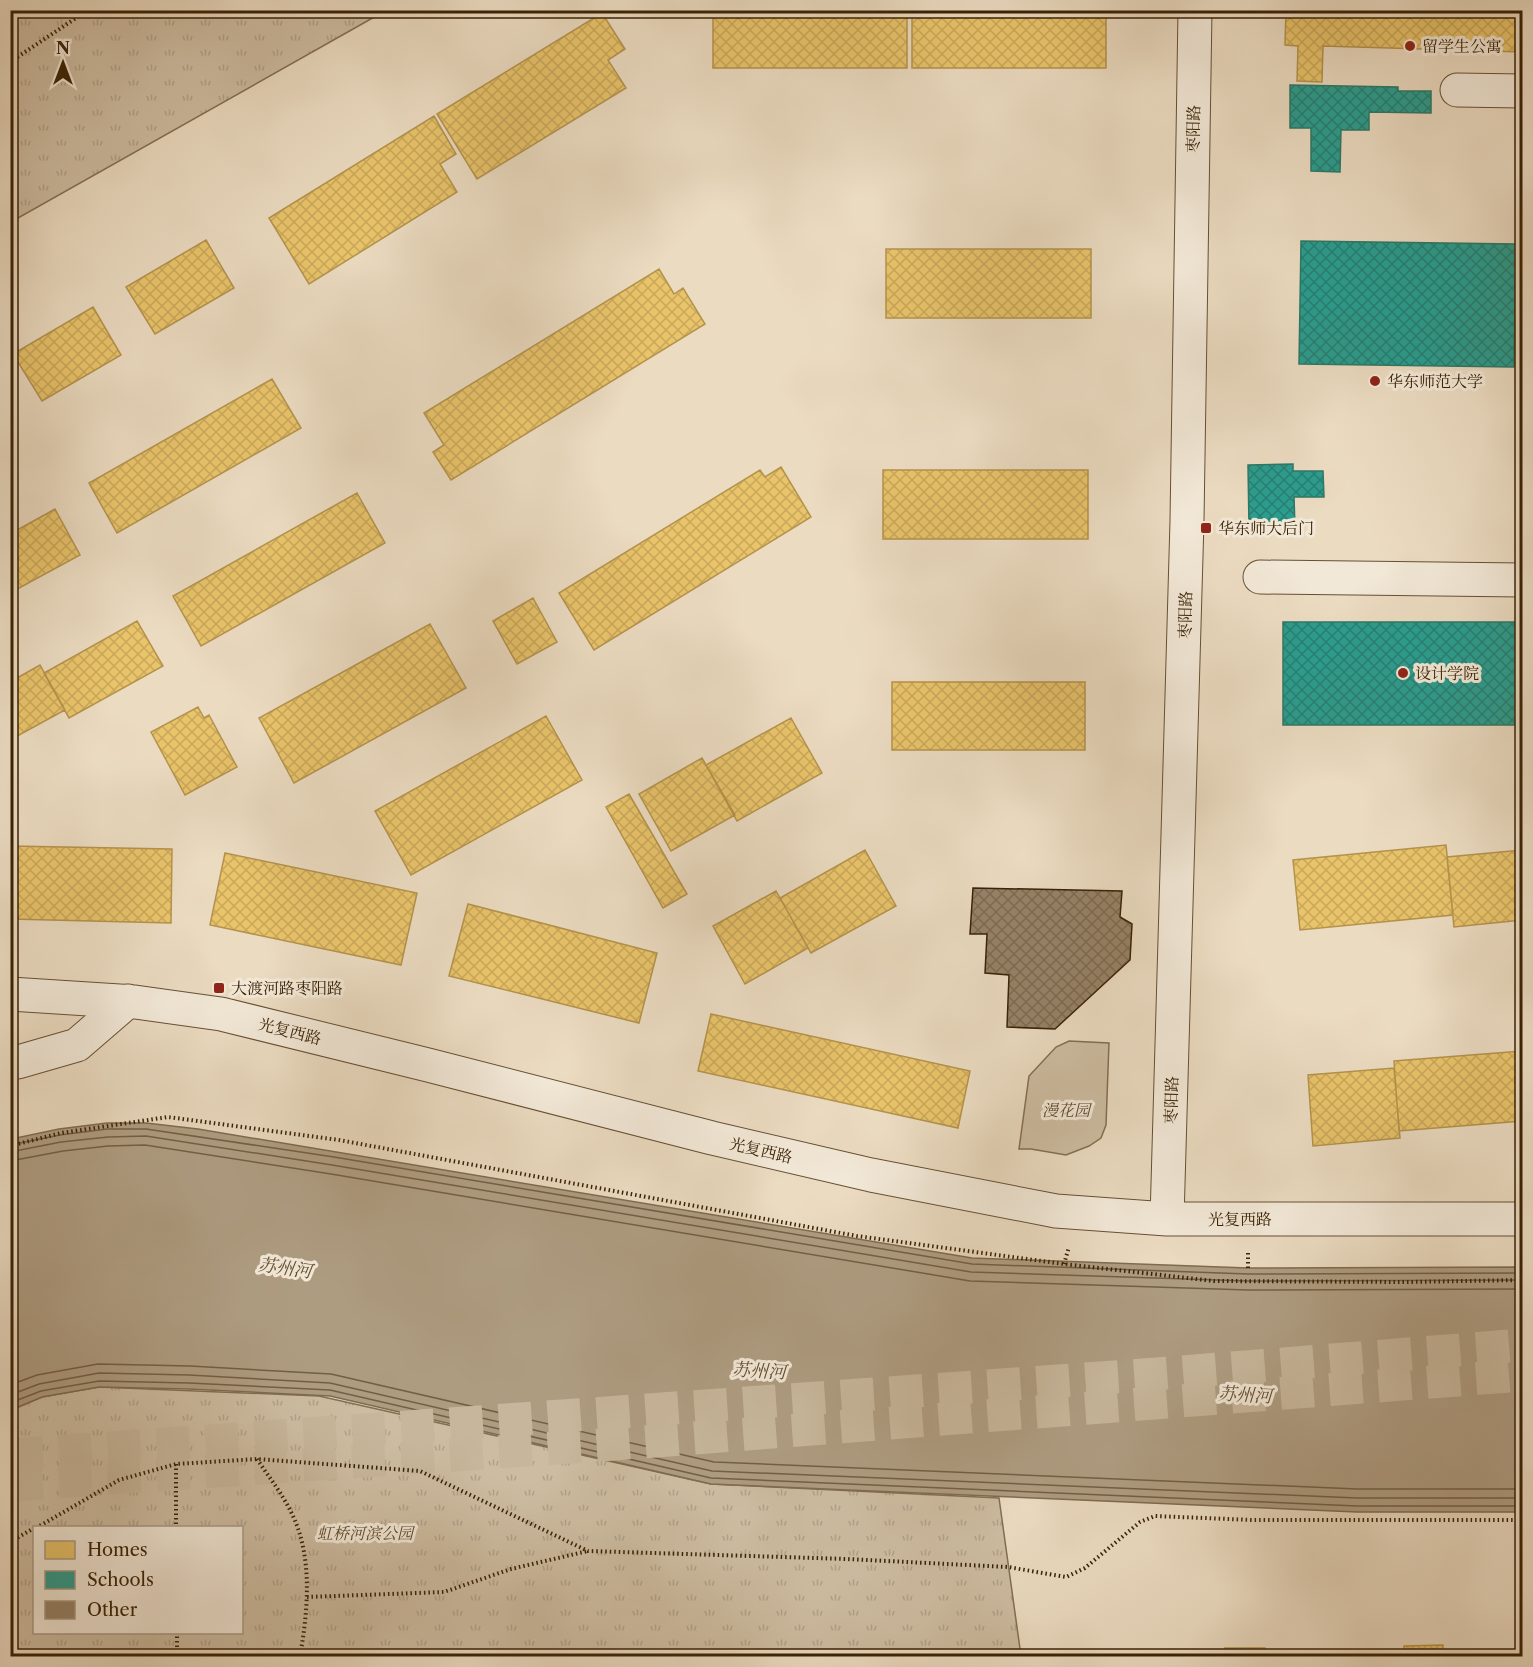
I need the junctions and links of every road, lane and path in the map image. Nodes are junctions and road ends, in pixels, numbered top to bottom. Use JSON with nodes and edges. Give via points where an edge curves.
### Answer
{"nodes":[{"id":1,"x":88,"y":10,"type":"edge"},
{"id":2,"x":1195,"y":10,"type":"edge"},
{"id":3,"x":10,"y":62,"type":"edge"},
{"id":4,"x":1456,"y":90,"type":"dead end"},
{"id":5,"x":1522,"y":91,"type":"edge"},
{"id":6,"x":1260,"y":578,"type":"dead end"},
{"id":7,"x":1522,"y":580,"type":"edge"},
{"id":8,"x":10,"y":994,"type":"edge"},
{"id":9,"x":128,"y":1001,"type":"junction"},
{"id":10,"x":10,"y":1061,"type":"edge"},
{"id":11,"x":10,"y":1146,"type":"edge"},
{"id":12,"x":1167,"y":1219,"type":"junction"},
{"id":13,"x":1522,"y":1219,"type":"edge"},
{"id":14,"x":1522,"y":1280,"type":"edge"},
{"id":15,"x":257,"y":1459,"type":"junction"},
{"id":16,"x":176,"y":1464,"type":"junction"},
{"id":17,"x":1522,"y":1520,"type":"edge"},
{"id":18,"x":38,"y":1526,"type":"edge"},
{"id":19,"x":176,"y":1526,"type":"edge"},
{"id":20,"x":33,"y":1529,"type":"edge"},
{"id":21,"x":10,"y":1542,"type":"edge"},
{"id":22,"x":588,"y":1551,"type":"junction"},
{"id":23,"x":307,"y":1597,"type":"junction"},
{"id":24,"x":177,"y":1634,"type":"edge"},
{"id":25,"x":177,"y":1656,"type":"edge"},
{"id":26,"x":300,"y":1656,"type":"edge"}],
"edges":[{"from":1,"to":3,"type":"path"},
{"from":2,"to":12,"type":"street","name":"枣阳路","via":[[1187,521]]},
{"from":4,"to":5,"type":"street"},
{"from":6,"to":7,"type":"street"},
{"from":8,"to":9,"type":"street","name":"光复西路"},
{"from":9,"to":10,"type":"street","via":[[77,1045]]},
{"from":9,"to":12,"type":"street","name":"光复西路","via":[[221,1014],[871,1175],[1056,1211]]},
{"from":11,"to":14,"type":"path","via":[[61,1133],[168,1118],[339,1140],[857,1236],[1214,1281]]},
{"from":12,"to":13,"type":"street","name":"光复西路"},
{"from":15,"to":16,"type":"path"},
{"from":15,"to":22,"type":"path","via":[[420,1471]]},
{"from":15,"to":23,"type":"path","via":[[293,1515],[305,1553]]},
{"from":16,"to":18,"type":"path","via":[[119,1480]]},
{"from":16,"to":19,"type":"path"},
{"from":17,"to":22,"type":"path","via":[[1155,1516],[1140,1522],[1085,1568],[1065,1577],[1008,1567]]},
{"from":20,"to":21,"type":"path"},
{"from":22,"to":23,"type":"path","via":[[511,1569],[444,1592]]},
{"from":23,"to":26,"type":"path"},
{"from":24,"to":25,"type":"path"}]}
